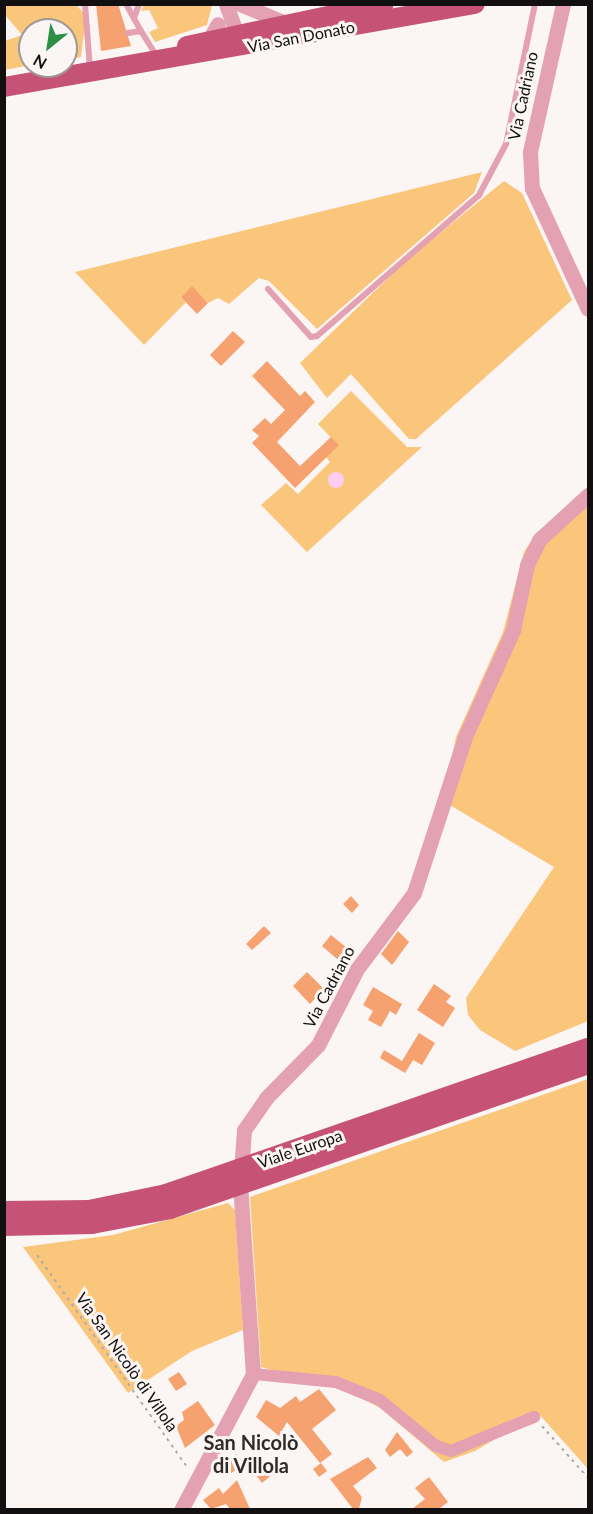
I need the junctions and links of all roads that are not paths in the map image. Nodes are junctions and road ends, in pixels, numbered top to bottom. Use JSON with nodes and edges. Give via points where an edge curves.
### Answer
{"nodes":[{"id":1,"x":126,"y":4,"type":"edge"},
{"id":2,"x":139,"y":4,"type":"edge"},
{"id":3,"x":384,"y":4,"type":"edge"},
{"id":4,"x":475,"y":4,"type":"edge"},
{"id":5,"x":535,"y":4,"type":"edge"},
{"id":6,"x":551,"y":4,"type":"edge"},
{"id":7,"x":562,"y":4,"type":"edge"},
{"id":8,"x":86,"y":5,"type":"edge"},
{"id":9,"x":233,"y":5,"type":"edge"},
{"id":10,"x":134,"y":18,"type":"junction"},
{"id":11,"x":283,"y":22,"type":"junction"},
{"id":12,"x":558,"y":22,"type":"junction"},
{"id":13,"x":141,"y":31,"type":"junction"},
{"id":14,"x":214,"y":32,"type":"junction"},
{"id":15,"x":128,"y":33,"type":"dead end"},
{"id":16,"x":240,"y":41,"type":"junction"},
{"id":17,"x":156,"y":55,"type":"junction"},
{"id":18,"x":127,"y":65,"type":"junction"},
{"id":19,"x":90,"y":72,"type":"junction"},
{"id":20,"x":4,"y":87,"type":"edge"},
{"id":21,"x":267,"y":289,"type":"dead end"},
{"id":22,"x":588,"y":309,"type":"edge"},
{"id":23,"x":588,"y":495,"type":"edge"},
{"id":24,"x":588,"y":1048,"type":"edge"},
{"id":25,"x":588,"y":1064,"type":"edge"},
{"id":26,"x":240,"y":1177,"type":"junction"},
{"id":27,"x":4,"y":1211,"type":"edge"},
{"id":28,"x":4,"y":1227,"type":"edge"},
{"id":29,"x":253,"y":1374,"type":"junction"},
{"id":30,"x":534,"y":1418,"type":"road end"},
{"id":31,"x":181,"y":1509,"type":"edge"}],
"edges":[{"from":1,"to":10,"type":"lane"},
{"from":2,"to":10,"type":"lane"},
{"from":3,"to":11,"type":"main road","name":"Via San Donato"},
{"from":4,"to":16,"type":"main road","name":"Via San Donato"},
{"from":5,"to":21,"type":"lane","via":[[506,144],[479,195],[317,336],[311,337]]},
{"from":6,"to":12,"type":"street"},
{"from":7,"to":12,"type":"street","name":"Via Cadriano"},
{"from":8,"to":19,"type":"lane","via":[[95,39]]},
{"from":9,"to":11,"type":"street"},
{"from":9,"to":14,"type":"street"},
{"from":9,"to":16,"type":"street"},
{"from":10,"to":13,"type":"lane"},
{"from":11,"to":16,"type":"main road","name":"Via San Donato"},
{"from":12,"to":22,"type":"street","name":"Via Cadriano","via":[[530,152],[532,188]]},
{"from":13,"to":15,"type":"lane"},
{"from":13,"to":17,"type":"lane"},
{"from":14,"to":16,"type":"main road","name":"Via San Donato"},
{"from":14,"to":17,"type":"main road","name":"Via San Donato"},
{"from":16,"to":18,"type":"main road","name":"Via San Donato"},
{"from":17,"to":18,"type":"main road","name":"Via San Donato"},
{"from":18,"to":19,"type":"main road","name":"Via San Donato"},
{"from":19,"to":20,"type":"main road","name":"Via San Donato"},
{"from":23,"to":26,"type":"street","name":"Via Cadriano","via":[[539,540],[527,565],[513,630],[465,737],[414,893],[357,969],[314,1051],[249,1120],[240,1142]]},
{"from":24,"to":26,"type":"main road","name":"Viale Europa"},
{"from":25,"to":26,"type":"main road","name":"Viale Europa"},
{"from":26,"to":27,"type":"main road","name":"Viale Europa","via":[[124,1204]]},
{"from":26,"to":28,"type":"main road","name":"Viale Europa","via":[[131,1218]]},
{"from":26,"to":29,"type":"street","name":"Via Cadriano"},
{"from":29,"to":30,"type":"street","via":[[336,1382],[380,1400],[436,1446],[451,1451]]},
{"from":29,"to":31,"type":"street"}]}
